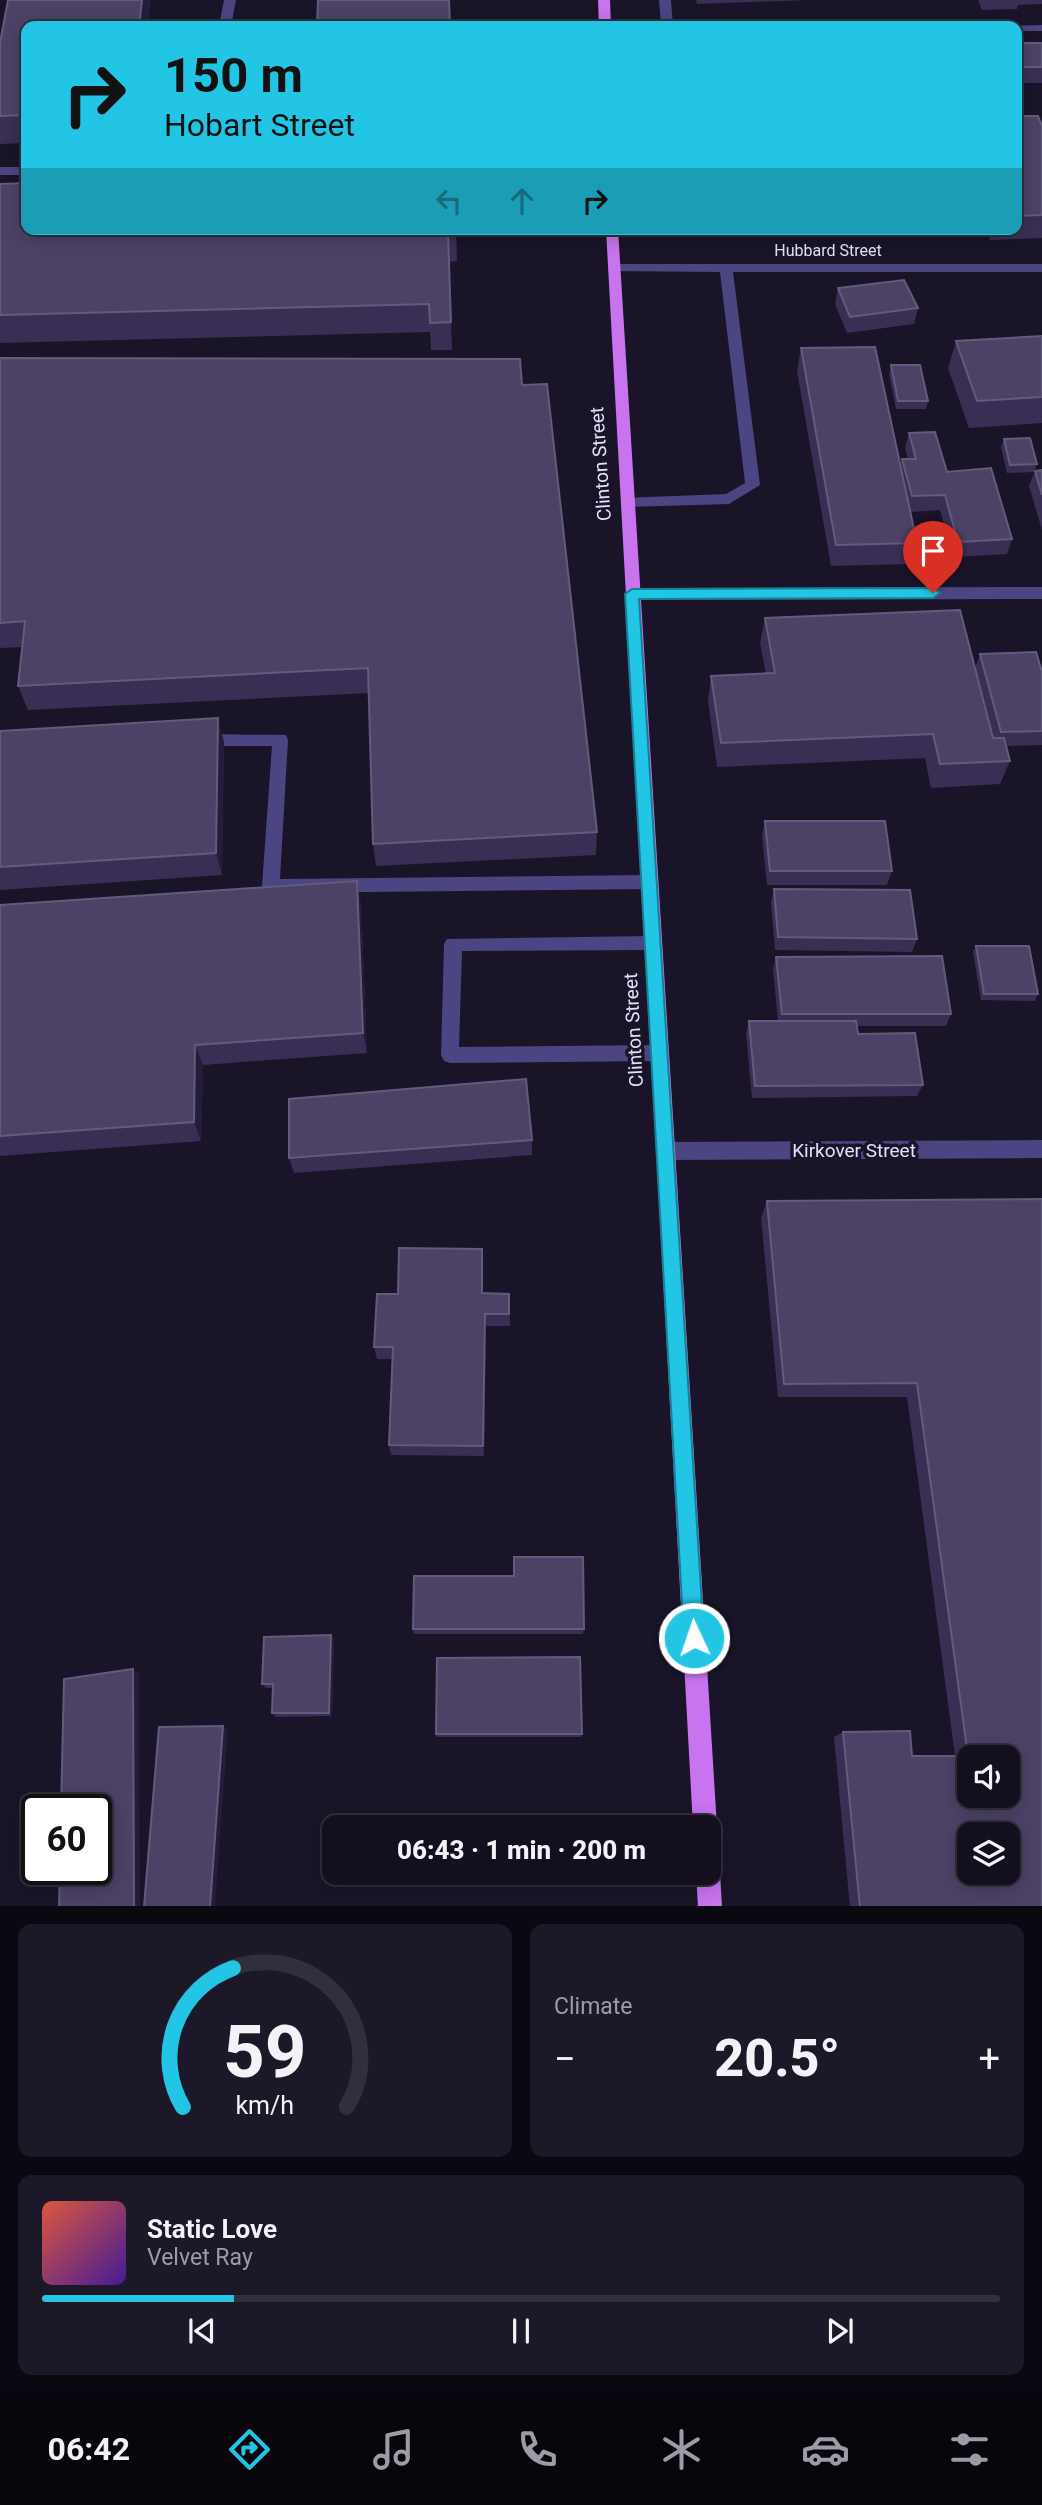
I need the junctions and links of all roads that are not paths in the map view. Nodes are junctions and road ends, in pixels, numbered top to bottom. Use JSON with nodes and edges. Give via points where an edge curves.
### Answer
{"nodes":[{"id":1,"x":230,"y":0,"type":"edge"},
{"id":2,"x":604,"y":0,"type":"edge"},
{"id":3,"x":665,"y":0,"type":"edge"},
{"id":4,"x":226,"y":21,"type":"edge"},
{"id":5,"x":605,"y":21,"type":"edge"},
{"id":6,"x":667,"y":21,"type":"edge"},
{"id":7,"x":1022,"y":28,"type":"edge"},
{"id":8,"x":1042,"y":28,"type":"edge"},
{"id":9,"x":0,"y":171,"type":"edge"},
{"id":10,"x":21,"y":171,"type":"edge"},
{"id":11,"x":612,"y":235,"type":"edge"},
{"id":12,"x":613,"y":268,"type":"junction"},
{"id":13,"x":726,"y":268,"type":"junction"},
{"id":14,"x":1042,"y":268,"type":"edge"},
{"id":15,"x":627,"y":502,"type":"junction"},
{"id":16,"x":1042,"y":593,"type":"edge"},
{"id":17,"x":632,"y":594,"type":"junction"},
{"id":18,"x":184,"y":739,"type":"edge"},
{"id":19,"x":649,"y":882,"type":"junction"},
{"id":20,"x":653,"y":943,"type":"junction"},
{"id":21,"x":659,"y":1052,"type":"junction"},
{"id":22,"x":1042,"y":1150,"type":"edge"},
{"id":23,"x":665,"y":1151,"type":"junction"},
{"id":24,"x":704,"y":1815,"type":"edge"},
{"id":25,"x":709,"y":1885,"type":"edge"},
{"id":26,"x":710,"y":1906,"type":"edge"}],
"edges":[{"from":1,"to":4,"type":"street"},
{"from":2,"to":5,"type":"main road"},
{"from":3,"to":6,"type":"street"},
{"from":7,"to":8,"type":"street"},
{"from":9,"to":10,"type":"street"},
{"from":11,"to":12,"type":"main road","name":"Clinton Street"},
{"from":12,"to":13,"type":"street","name":"Hubbard Street"},
{"from":12,"to":15,"type":"main road","name":"Clinton Street"},
{"from":13,"to":14,"type":"street","name":"Hubbard Street"},
{"from":13,"to":15,"type":"street","via":[[753,485],[729,499]]},
{"from":15,"to":17,"type":"main road","name":"Clinton Street"},
{"from":16,"to":17,"type":"street"},
{"from":17,"to":19,"type":"main road","name":"Clinton Street"},
{"from":18,"to":19,"type":"street","via":[[279,740],[271,886]]},
{"from":19,"to":20,"type":"main road","name":"Clinton Street"},
{"from":20,"to":21,"type":"main road","name":"Clinton Street"},
{"from":20,"to":21,"type":"street","via":[[453,944],[450,1055]]},
{"from":21,"to":23,"type":"main road","name":"Clinton Street"},
{"from":22,"to":23,"type":"street","name":"Kirkover Street"},
{"from":23,"to":24,"type":"main road","name":"Clinton Street"},
{"from":25,"to":26,"type":"main road"}]}
